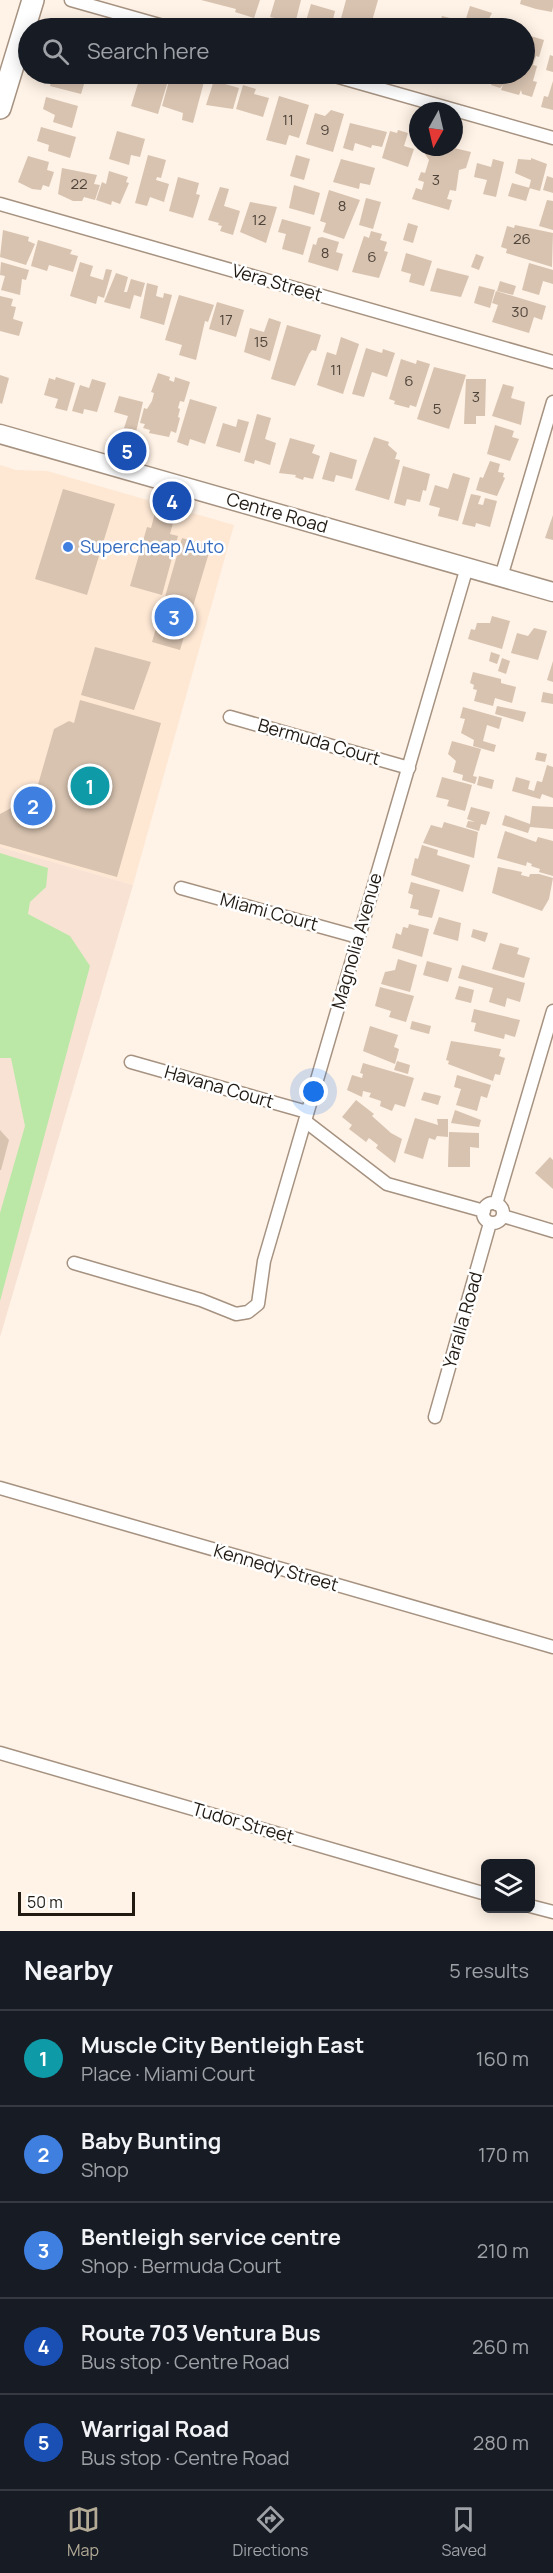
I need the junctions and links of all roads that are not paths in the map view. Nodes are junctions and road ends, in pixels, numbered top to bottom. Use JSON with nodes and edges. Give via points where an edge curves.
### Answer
{"nodes":[{"id":1,"x":33,"y":0,"type":"edge"},
{"id":2,"x":71,"y":0,"type":"edge"},
{"id":3,"x":28,"y":18,"type":"edge"},
{"id":4,"x":135,"y":18,"type":"edge"},
{"id":5,"x":18,"y":49,"type":"edge"},
{"id":6,"x":363,"y":84,"type":"edge"},
{"id":7,"x":0,"y":108,"type":"edge"},
{"id":8,"x":553,"y":138,"type":"edge"},
{"id":9,"x":0,"y":204,"type":"edge"},
{"id":10,"x":553,"y":362,"type":"edge"},
{"id":11,"x":553,"y":402,"type":"edge"},
{"id":12,"x":0,"y":434,"type":"edge"},
{"id":13,"x":467,"y":567,"type":"junction"},
{"id":14,"x":501,"y":577,"type":"junction"},
{"id":15,"x":553,"y":592,"type":"edge"},
{"id":16,"x":230,"y":717,"type":"dead end"},
{"id":17,"x":409,"y":768,"type":"junction"},
{"id":18,"x":181,"y":888,"type":"dead end"},
{"id":19,"x":358,"y":937,"type":"junction"},
{"id":20,"x":553,"y":1011,"type":"edge"},
{"id":21,"x":131,"y":1062,"type":"dead end"},
{"id":22,"x":306,"y":1117,"type":"junction"},
{"id":23,"x":496,"y":1204,"type":"junction"},
{"id":24,"x":484,"y":1211,"type":"junction"},
{"id":25,"x":503,"y":1216,"type":"junction"},
{"id":26,"x":490,"y":1223,"type":"junction"},
{"id":27,"x":553,"y":1231,"type":"edge"},
{"id":28,"x":74,"y":1263,"type":"dead end"},
{"id":29,"x":435,"y":1416,"type":"dead end"},
{"id":30,"x":0,"y":1488,"type":"edge"},
{"id":31,"x":553,"y":1647,"type":"edge"},
{"id":32,"x":0,"y":1753,"type":"edge"},
{"id":33,"x":481,"y":1893,"type":"edge"},
{"id":34,"x":535,"y":1907,"type":"edge"},
{"id":35,"x":553,"y":1912,"type":"edge"}],
"edges":[{"from":1,"to":3,"type":"highway"},
{"from":2,"to":4,"type":"street"},
{"from":5,"to":7,"type":"highway"},
{"from":6,"to":8,"type":"street"},
{"from":9,"to":10,"type":"street","name":"Vera Street"},
{"from":11,"to":14,"type":"street"},
{"from":12,"to":13,"type":"main road","name":"Centre Road"},
{"from":13,"to":14,"type":"main road","name":"Centre Road"},
{"from":13,"to":17,"type":"street","name":"Magnolia Avenue"},
{"from":14,"to":15,"type":"main road","name":"Centre Road"},
{"from":16,"to":17,"type":"street","name":"Bermuda Court"},
{"from":17,"to":19,"type":"street","name":"Magnolia Avenue"},
{"from":18,"to":19,"type":"street","name":"Miami Court"},
{"from":19,"to":22,"type":"street","name":"Magnolia Avenue"},
{"from":20,"to":23,"type":"street"},
{"from":21,"to":22,"type":"street","name":"Havana Court"},
{"from":22,"to":24,"type":"street","via":[[387,1184]]},
{"from":22,"to":28,"type":"street","name":"Magnolia Avenue","via":[[264,1261],[258,1304],[248,1312],[236,1314]]},
{"from":23,"to":24,"type":"street"},
{"from":23,"to":25,"type":"street"},
{"from":24,"to":26,"type":"street"},
{"from":25,"to":26,"type":"street","via":[[497,1223]]},
{"from":25,"to":27,"type":"street"},
{"from":26,"to":29,"type":"street","name":"Yaralla Road"},
{"from":30,"to":31,"type":"street","name":"Kennedy Street"},
{"from":32,"to":33,"type":"street","name":"Tudor Street"},
{"from":34,"to":35,"type":"street"}]}
